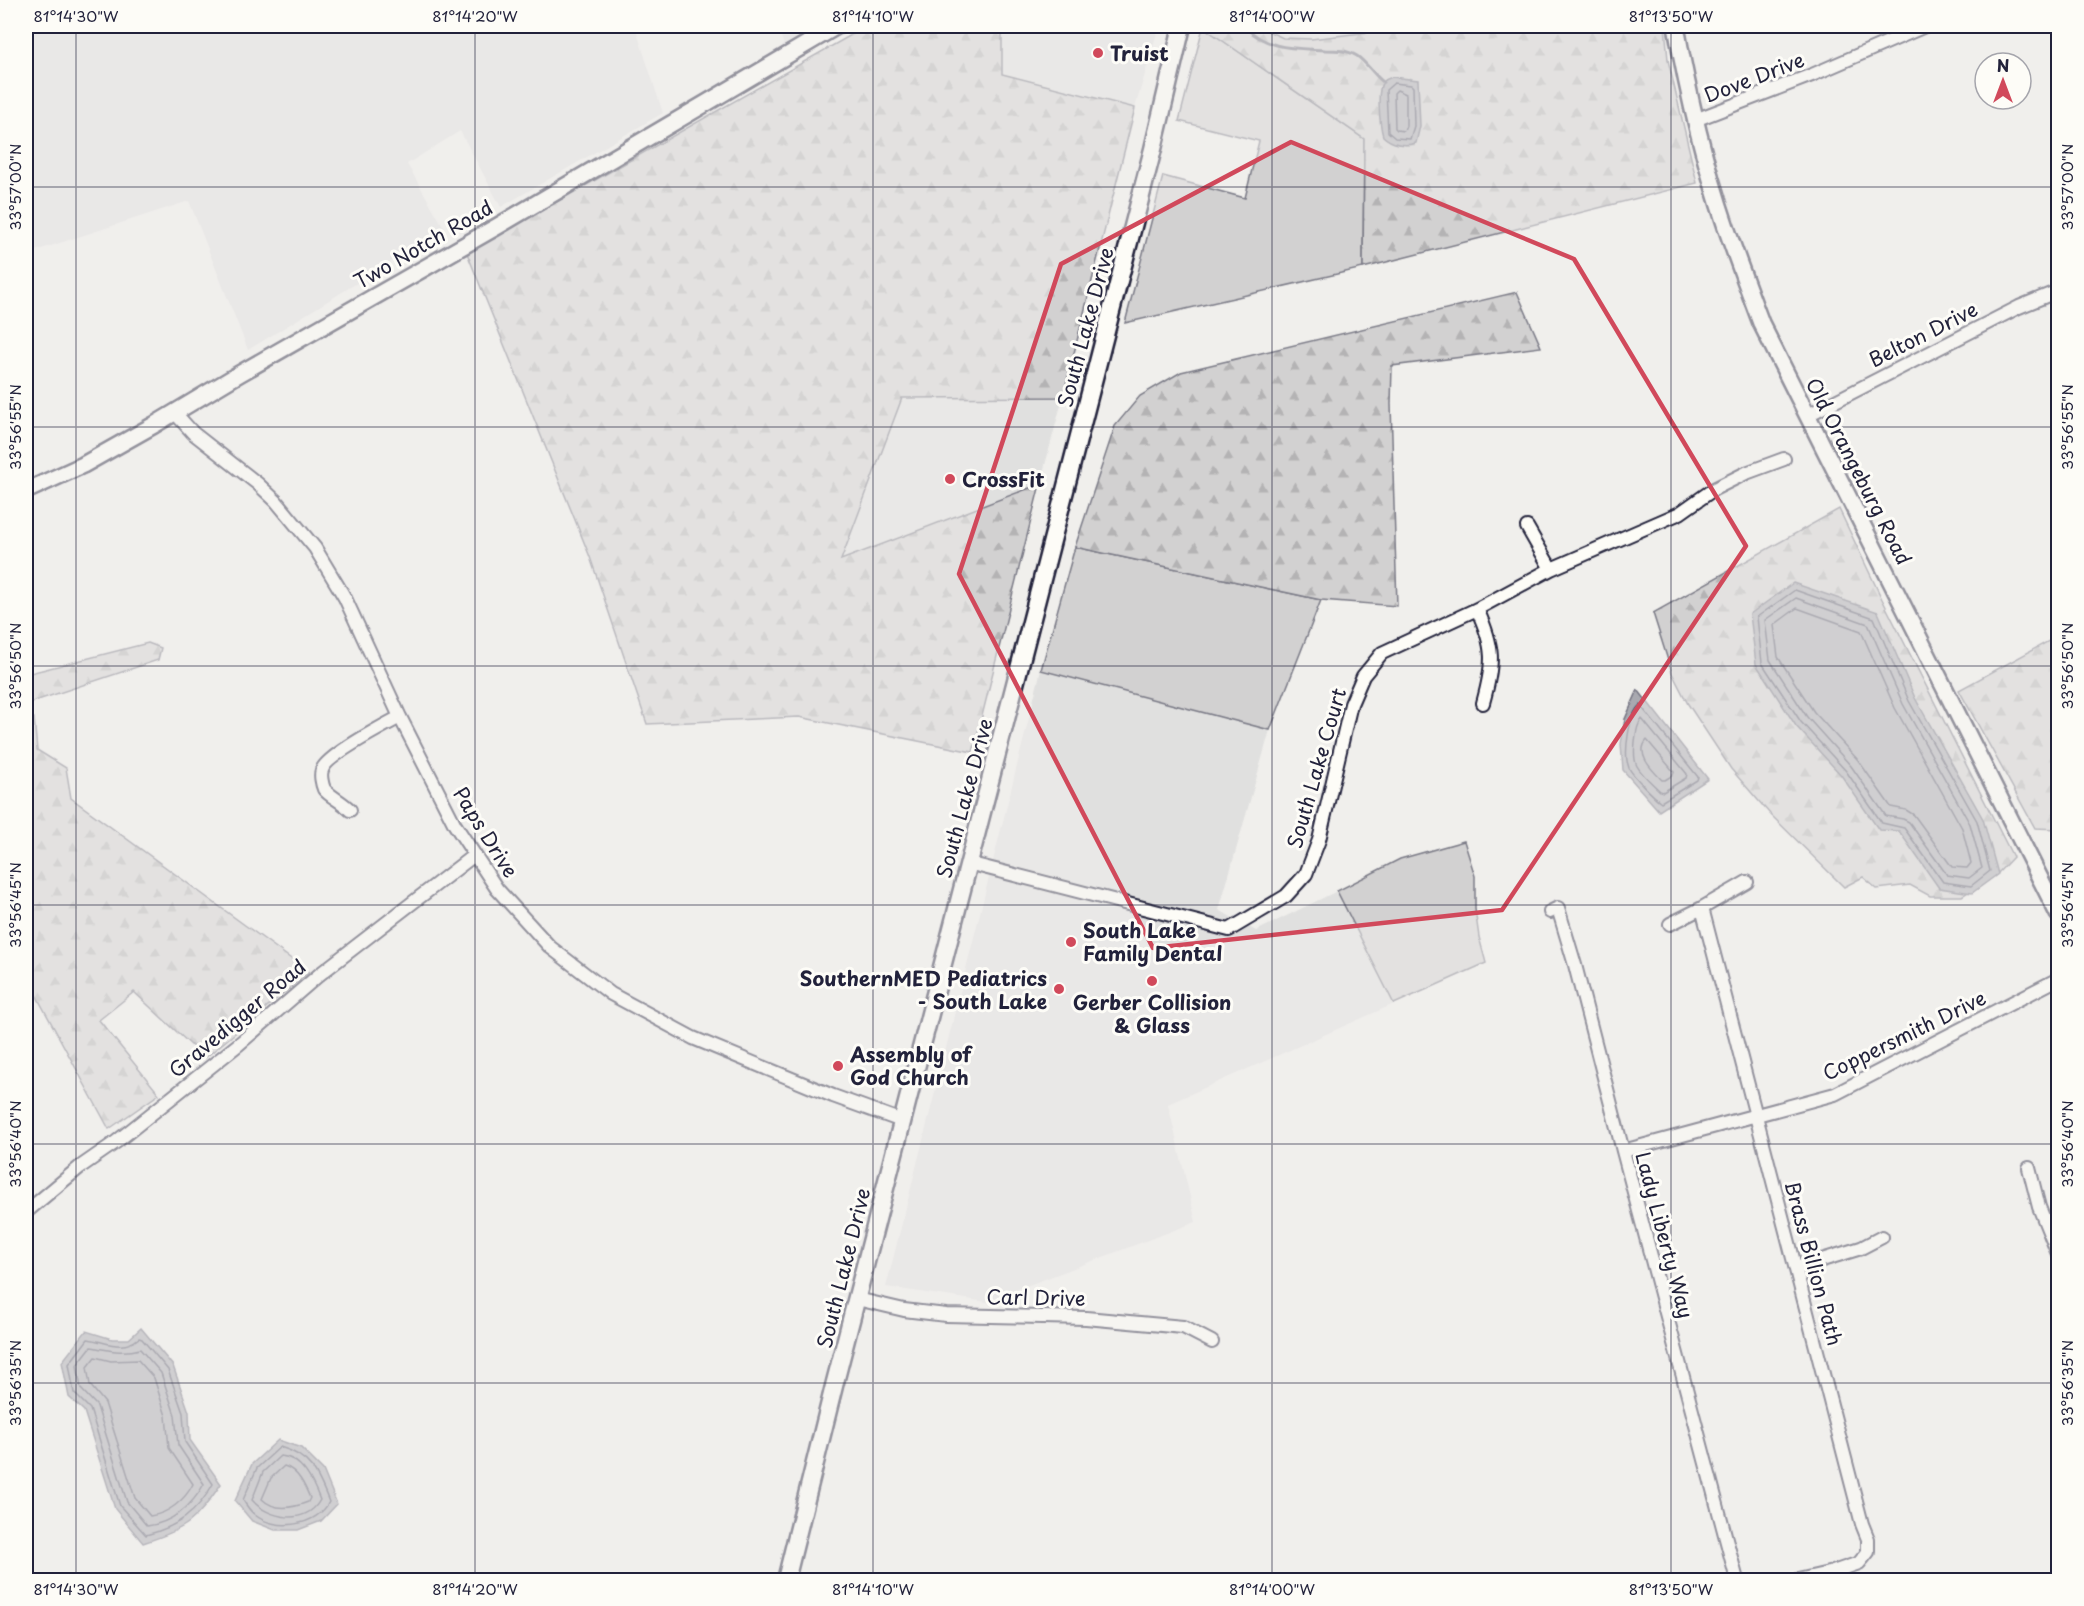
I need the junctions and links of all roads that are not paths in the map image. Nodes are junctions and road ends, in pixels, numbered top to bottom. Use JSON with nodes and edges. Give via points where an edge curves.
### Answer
{"nodes":[{"id":1,"x":837,"y":26,"type":"edge"},
{"id":2,"x":1182,"y":26,"type":"edge"},
{"id":3,"x":1676,"y":26,"type":"edge"},
{"id":4,"x":1925,"y":26,"type":"edge"},
{"id":5,"x":1695,"y":120,"type":"junction"},
{"id":6,"x":2058,"y":291,"type":"edge"},
{"id":7,"x":175,"y":413,"type":"junction"},
{"id":8,"x":1808,"y":415,"type":"junction"},
{"id":9,"x":1784,"y":459,"type":"dead end"},
{"id":10,"x":26,"y":491,"type":"edge"},
{"id":11,"x":1527,"y":527,"type":"dead end"},
{"id":12,"x":1551,"y":569,"type":"junction"},
{"id":13,"x":1478,"y":609,"type":"junction"},
{"id":14,"x":1483,"y":703,"type":"dead end"},
{"id":15,"x":400,"y":717,"type":"junction"},
{"id":16,"x":350,"y":810,"type":"dead end"},
{"id":17,"x":473,"y":856,"type":"junction"},
{"id":18,"x":968,"y":863,"type":"junction"},
{"id":19,"x":1747,"y":882,"type":"dead end"},
{"id":20,"x":1702,"y":908,"type":"junction"},
{"id":21,"x":1550,"y":912,"type":"dead end"},
{"id":22,"x":2058,"y":914,"type":"edge"},
{"id":23,"x":1670,"y":924,"type":"dead end"},
{"id":24,"x":2058,"y":979,"type":"edge"},
{"id":25,"x":1755,"y":1115,"type":"junction"},
{"id":26,"x":902,"y":1121,"type":"junction"},
{"id":27,"x":1623,"y":1151,"type":"junction"},
{"id":28,"x":2029,"y":1167,"type":"dead end"},
{"id":29,"x":26,"y":1212,"type":"edge"},
{"id":30,"x":1882,"y":1237,"type":"dead end"},
{"id":31,"x":2058,"y":1254,"type":"edge"},
{"id":32,"x":1796,"y":1268,"type":"junction"},
{"id":33,"x":857,"y":1299,"type":"junction"},
{"id":34,"x":1212,"y":1342,"type":"dead end"},
{"id":35,"x":786,"y":1581,"type":"edge"},
{"id":36,"x":1737,"y":1581,"type":"edge"},
{"id":37,"x":1798,"y":1581,"type":"edge"}],
"edges":[{"from":1,"to":7,"type":"street","name":"Two Notch Road"},
{"from":2,"to":18,"type":"main road","name":"South Lake Drive"},
{"from":3,"to":5,"type":"street","name":"Old Orangeburg Road"},
{"from":4,"to":5,"type":"street","name":"Dove Drive"},
{"from":5,"to":8,"type":"street","name":"Old Orangeburg Road","via":[[1726,227],[1761,323]]},
{"from":6,"to":8,"type":"street","name":"Belton Drive"},
{"from":7,"to":10,"type":"street","name":"Two Notch Road","via":[[83,465]]},
{"from":7,"to":15,"type":"street","name":"Paps Drive","via":[[267,492],[315,548],[345,598]]},
{"from":8,"to":22,"type":"street","name":"Old Orangeburg Road"},
{"from":9,"to":12,"type":"street","name":"South Lake Court","via":[[1714,489],[1680,513]]},
{"from":11,"to":12,"type":"street"},
{"from":12,"to":13,"type":"street","name":"South Lake Court"},
{"from":13,"to":14,"type":"street","via":[[1492,664]]},
{"from":13,"to":18,"type":"street","name":"South Lake Court","via":[[1382,653],[1363,676],[1351,704],[1319,840],[1306,874],[1286,896],[1229,930]]},
{"from":15,"to":16,"type":"street","via":[[328,761],[322,770],[325,790]]},
{"from":15,"to":17,"type":"street","name":"Paps Drive"},
{"from":17,"to":26,"type":"street","name":"Paps Drive","via":[[550,947],[611,994],[693,1038]]},
{"from":17,"to":29,"type":"street","name":"Gravedigger Road","via":[[320,974],[239,1044]]},
{"from":18,"to":26,"type":"main road","name":"South Lake Drive"},
{"from":19,"to":20,"type":"street"},
{"from":20,"to":23,"type":"street"},
{"from":20,"to":25,"type":"street","name":"Brass Billion Path"},
{"from":21,"to":27,"type":"street","name":"Lady Liberty Way","via":[[1558,908]]},
{"from":24,"to":25,"type":"street","name":"Coppersmith Drive","via":[[1835,1094]]},
{"from":25,"to":27,"type":"street","name":"Coppersmith Drive"},
{"from":25,"to":32,"type":"street","name":"Brass Billion Path"},
{"from":26,"to":33,"type":"main road","name":"South Lake Drive"},
{"from":27,"to":36,"type":"street","name":"Lady Liberty Way"},
{"from":28,"to":31,"type":"street","via":[[2039,1207]]},
{"from":30,"to":32,"type":"street","via":[[1861,1248]]},
{"from":32,"to":37,"type":"street","name":"Brass Billion Path","via":[[1868,1539],[1868,1552],[1859,1563]]},
{"from":33,"to":34,"type":"street","name":"Carl Drive","via":[[946,1315],[1086,1317],[1183,1327]]},
{"from":33,"to":35,"type":"main road","name":"South Lake Drive"}]}
